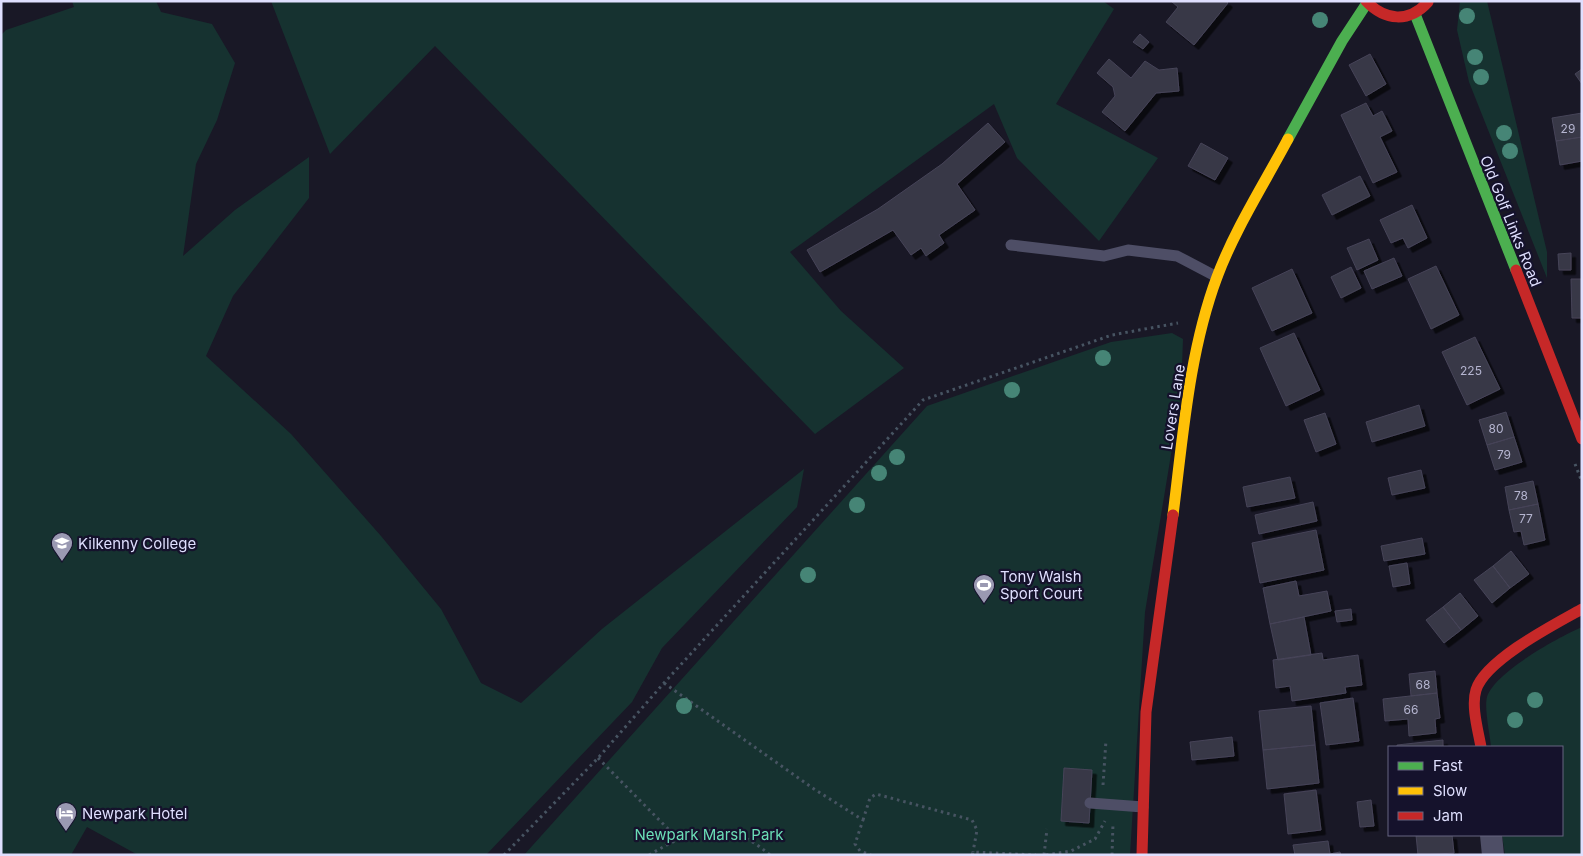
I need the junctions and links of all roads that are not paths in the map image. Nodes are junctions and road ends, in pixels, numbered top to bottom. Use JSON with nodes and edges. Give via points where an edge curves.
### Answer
{"nodes":[{"id":1,"x":1429,"y":1,"type":"edge"},
{"id":2,"x":1367,"y":2,"type":"edge"},
{"id":3,"x":1415,"y":14,"type":"junction"},
{"id":4,"x":1011,"y":245,"type":"dead end"},
{"id":5,"x":1217,"y":277,"type":"junction"},
{"id":6,"x":1582,"y":439,"type":"edge"},
{"id":7,"x":1582,"y":609,"type":"edge"},
{"id":8,"x":1481,"y":746,"type":"edge"},
{"id":9,"x":1090,"y":803,"type":"dead end"},
{"id":10,"x":1143,"y":807,"type":"junction"},
{"id":11,"x":1491,"y":836,"type":"edge"},
{"id":12,"x":1142,"y":855,"type":"edge"},
{"id":13,"x":1493,"y":855,"type":"edge"}],
"edges":[{"from":1,"to":3,"type":"street"},
{"from":2,"to":3,"type":"street","via":[[1380,13],[1395,18]]},
{"from":2,"to":5,"type":"street","name":"Lovers Lane","via":[[1241,226]]},
{"from":3,"to":6,"type":"street","name":"Old Golf Links Road"},
{"from":4,"to":5,"type":"lane","via":[[1104,256],[1128,250],[1177,256]]},
{"from":5,"to":10,"type":"street","name":"Lovers Lane","via":[[1189,394],[1146,712]]},
{"from":7,"to":8,"type":"street","via":[[1500,660],[1485,674],[1476,689]]},
{"from":9,"to":10,"type":"lane"},
{"from":10,"to":12,"type":"street","name":"Lovers Lane"},
{"from":11,"to":13,"type":"street"}]}
